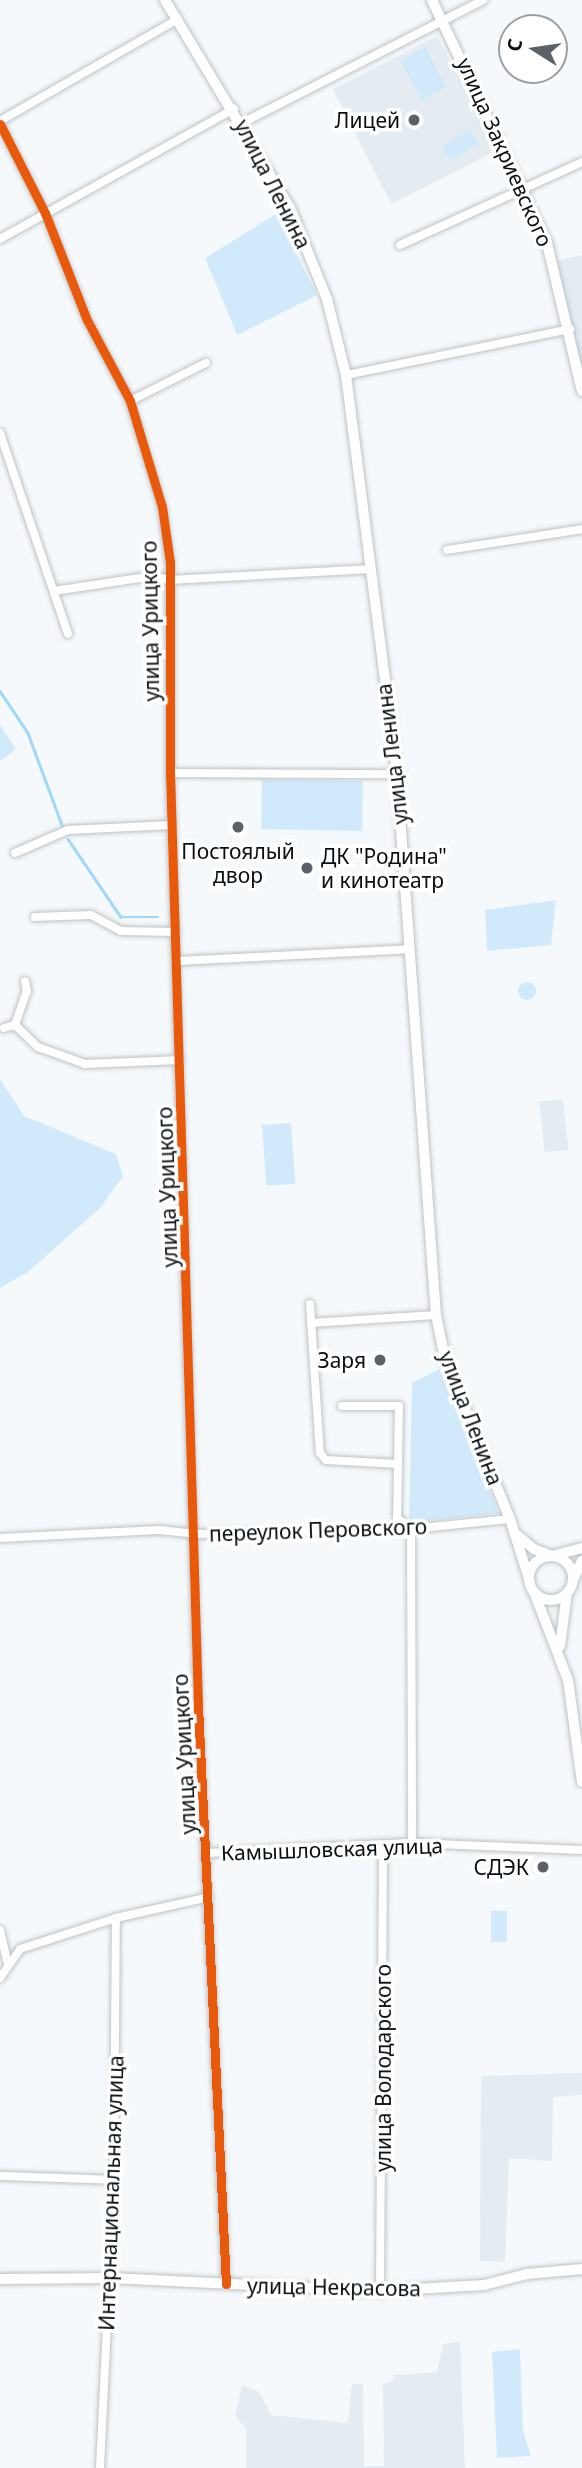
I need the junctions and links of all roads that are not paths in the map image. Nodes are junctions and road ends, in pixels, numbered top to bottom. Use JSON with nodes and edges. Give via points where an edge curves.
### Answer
{"nodes":[{"id":1,"x":165,"y":0,"type":"edge"},
{"id":2,"x":432,"y":0,"type":"edge"},
{"id":3,"x":483,"y":0,"type":"edge"},
{"id":4,"x":178,"y":19,"type":"junction"},
{"id":5,"x":444,"y":20,"type":"junction"},
{"id":6,"x":234,"y":109,"type":"junction"},
{"id":7,"x":0,"y":123,"type":"edge"},
{"id":8,"x":242,"y":123,"type":"junction"},
{"id":9,"x":582,"y":162,"type":"edge"},
{"id":10,"x":524,"y":187,"type":"junction"},
{"id":11,"x":45,"y":214,"type":"junction"},
{"id":12,"x":0,"y":239,"type":"edge"},
{"id":13,"x":400,"y":245,"type":"dead end"},
{"id":14,"x":570,"y":329,"type":"junction"},
{"id":15,"x":206,"y":363,"type":"dead end"},
{"id":16,"x":346,"y":374,"type":"junction"},
{"id":17,"x":582,"y":391,"type":"edge"},
{"id":18,"x":130,"y":401,"type":"junction"},
{"id":19,"x":0,"y":433,"type":"edge"},
{"id":20,"x":582,"y":529,"type":"edge"},
{"id":21,"x":447,"y":550,"type":"dead end"},
{"id":22,"x":372,"y":569,"type":"junction"},
{"id":23,"x":169,"y":580,"type":"junction"},
{"id":24,"x":54,"y":591,"type":"junction"},
{"id":25,"x":68,"y":634,"type":"dead end"},
{"id":26,"x":170,"y":773,"type":"junction"},
{"id":27,"x":397,"y":774,"type":"junction"},
{"id":28,"x":172,"y":825,"type":"junction"},
{"id":29,"x":15,"y":853,"type":"dead end"},
{"id":30,"x":35,"y":917,"type":"dead end"},
{"id":31,"x":176,"y":932,"type":"junction"},
{"id":32,"x":410,"y":948,"type":"junction"},
{"id":33,"x":177,"y":961,"type":"junction"},
{"id":34,"x":25,"y":981,"type":"dead end"},
{"id":35,"x":15,"y":1025,"type":"junction"},
{"id":36,"x":4,"y":1028,"type":"dead end"},
{"id":37,"x":180,"y":1060,"type":"junction"},
{"id":38,"x":310,"y":1304,"type":"dead end"},
{"id":39,"x":436,"y":1315,"type":"junction"},
{"id":40,"x":311,"y":1323,"type":"junction"},
{"id":41,"x":342,"y":1406,"type":"dead end"},
{"id":42,"x":398,"y":1464,"type":"junction"},
{"id":43,"x":510,"y":1519,"type":"junction"},
{"id":44,"x":411,"y":1530,"type":"junction"},
{"id":45,"x":196,"y":1534,"type":"junction"},
{"id":46,"x":0,"y":1538,"type":"edge"},
{"id":47,"x":582,"y":1548,"type":"edge"},
{"id":48,"x":552,"y":1556,"type":"junction"},
{"id":49,"x":582,"y":1561,"type":"edge"},
{"id":50,"x":529,"y":1579,"type":"junction"},
{"id":51,"x":573,"y":1580,"type":"junction"},
{"id":52,"x":534,"y":1592,"type":"junction"},
{"id":53,"x":567,"y":1593,"type":"junction"},
{"id":54,"x":561,"y":1653,"type":"junction"},
{"id":55,"x":582,"y":1782,"type":"edge"},
{"id":56,"x":412,"y":1843,"type":"junction"},
{"id":57,"x":383,"y":1845,"type":"junction"},
{"id":58,"x":582,"y":1850,"type":"edge"},
{"id":59,"x":207,"y":1853,"type":"junction"},
{"id":60,"x":209,"y":1897,"type":"junction"},
{"id":61,"x":116,"y":1918,"type":"junction"},
{"id":62,"x":0,"y":1930,"type":"edge"},
{"id":63,"x":8,"y":1961,"type":"junction"},
{"id":64,"x":0,"y":1979,"type":"edge"},
{"id":65,"x":0,"y":2176,"type":"edge"},
{"id":66,"x":114,"y":2180,"type":"junction"},
{"id":67,"x":582,"y":2269,"type":"edge"},
{"id":68,"x":111,"y":2278,"type":"junction"},
{"id":69,"x":0,"y":2279,"type":"edge"},
{"id":70,"x":226,"y":2284,"type":"junction"},
{"id":71,"x":380,"y":2291,"type":"junction"},
{"id":72,"x":100,"y":2468,"type":"edge"}],
"edges":[{"from":1,"to":4,"type":"main road","name":"улица Ленина"},
{"from":2,"to":5,"type":"main road","name":"улица Закриевского"},
{"from":3,"to":5,"type":"street"},
{"from":4,"to":6,"type":"main road","name":"улица Ленина"},
{"from":4,"to":7,"type":"street"},
{"from":5,"to":8,"type":"street"},
{"from":5,"to":10,"type":"main road","name":"улица Закриевского"},
{"from":6,"to":8,"type":"main road","name":"улица Ленина"},
{"from":6,"to":11,"type":"street"},
{"from":7,"to":11,"type":"street","name":"улица Урицкого"},
{"from":8,"to":16,"type":"main road","name":"улица Ленина","via":[[291,211],[327,299]]},
{"from":9,"to":10,"type":"street"},
{"from":10,"to":13,"type":"street"},
{"from":10,"to":14,"type":"main road","name":"улица Закриевского","via":[[547,243]]},
{"from":11,"to":12,"type":"street"},
{"from":11,"to":18,"type":"street","name":"улица Урицкого","via":[[87,320]]},
{"from":14,"to":16,"type":"street"},
{"from":14,"to":17,"type":"main road","name":"улица Закриевского"},
{"from":15,"to":18,"type":"street"},
{"from":16,"to":22,"type":"main road","name":"улица Ленина"},
{"from":18,"to":23,"type":"street","name":"улица Урицкого","via":[[162,507]]},
{"from":19,"to":24,"type":"street"},
{"from":20,"to":21,"type":"street"},
{"from":22,"to":23,"type":"street"},
{"from":22,"to":27,"type":"main road","name":"улица Ленина"},
{"from":23,"to":24,"type":"street","via":[[153,576]]},
{"from":23,"to":26,"type":"street","name":"улица Урицкого"},
{"from":24,"to":25,"type":"street"},
{"from":26,"to":27,"type":"street"},
{"from":26,"to":28,"type":"street","name":"улица Урицкого"},
{"from":27,"to":32,"type":"main road","name":"улица Ленина"},
{"from":28,"to":29,"type":"street","via":[[68,830]]},
{"from":28,"to":31,"type":"street","name":"улица Урицкого"},
{"from":30,"to":31,"type":"street","via":[[91,915],[121,931]]},
{"from":31,"to":33,"type":"street","name":"улица Урицкого"},
{"from":32,"to":33,"type":"street"},
{"from":32,"to":39,"type":"main road","name":"улица Ленина"},
{"from":33,"to":37,"type":"street","name":"улица Урицкого"},
{"from":34,"to":35,"type":"street","via":[[27,991]]},
{"from":35,"to":36,"type":"street"},
{"from":35,"to":37,"type":"street","via":[[46,1051],[85,1064]]},
{"from":37,"to":45,"type":"street","name":"улица Урицкого"},
{"from":38,"to":40,"type":"street"},
{"from":39,"to":40,"type":"street"},
{"from":39,"to":43,"type":"main road","name":"улица Ленина","via":[[445,1359]]},
{"from":40,"to":42,"type":"street","via":[[320,1453],[326,1460]]},
{"from":41,"to":42,"type":"street","via":[[399,1406]]},
{"from":42,"to":44,"type":"street","via":[[397,1518]]},
{"from":43,"to":44,"type":"street","name":"переулок Перовского"},
{"from":43,"to":48,"type":"main road","via":[[525,1543]]},
{"from":43,"to":50,"type":"main road","name":"улица Ленина"},
{"from":44,"to":45,"type":"street","name":"переулок Перовского"},
{"from":44,"to":56,"type":"street"},
{"from":45,"to":46,"type":"street","name":"переулок Перовского","via":[[159,1530]]},
{"from":45,"to":59,"type":"street","name":"улица Урицкого","via":[[198,1706]]},
{"from":47,"to":48,"type":"main road"},
{"from":48,"to":50,"type":"main road","via":[[533,1565]]},
{"from":48,"to":51,"type":"main road","via":[[569,1566]]},
{"from":49,"to":51,"type":"main road"},
{"from":50,"to":52,"type":"main road","name":"улица Ленина"},
{"from":51,"to":53,"type":"main road"},
{"from":52,"to":53,"type":"main road","via":[[547,1599]]},
{"from":52,"to":54,"type":"main road","name":"улица Ленина"},
{"from":53,"to":54,"type":"main road"},
{"from":54,"to":55,"type":"main road","name":"улица Ленина"},
{"from":56,"to":57,"type":"street","name":"Камышловская улица"},
{"from":56,"to":58,"type":"street","name":"Камышловская улица"},
{"from":57,"to":59,"type":"street","name":"Камышловская улица"},
{"from":57,"to":71,"type":"street","name":"улица Володарского"},
{"from":59,"to":60,"type":"street","name":"улица Урицкого"},
{"from":60,"to":61,"type":"street"},
{"from":60,"to":70,"type":"street","name":"улица Урицкого"},
{"from":61,"to":63,"type":"street","via":[[20,1949]]},
{"from":61,"to":66,"type":"street","name":"Интернациональная улица"},
{"from":62,"to":63,"type":"street"},
{"from":63,"to":64,"type":"street"},
{"from":65,"to":66,"type":"street"},
{"from":66,"to":68,"type":"street","name":"Интернациональная улица"},
{"from":67,"to":71,"type":"main road","name":"улица Некрасова","via":[[527,2274],[484,2286]]},
{"from":68,"to":69,"type":"main road","name":"улица Некрасова"},
{"from":68,"to":70,"type":"main road","name":"улица Некрасова"},
{"from":68,"to":72,"type":"street","name":"Интернациональная улица"},
{"from":70,"to":71,"type":"main road","name":"улица Некрасова"}]}
